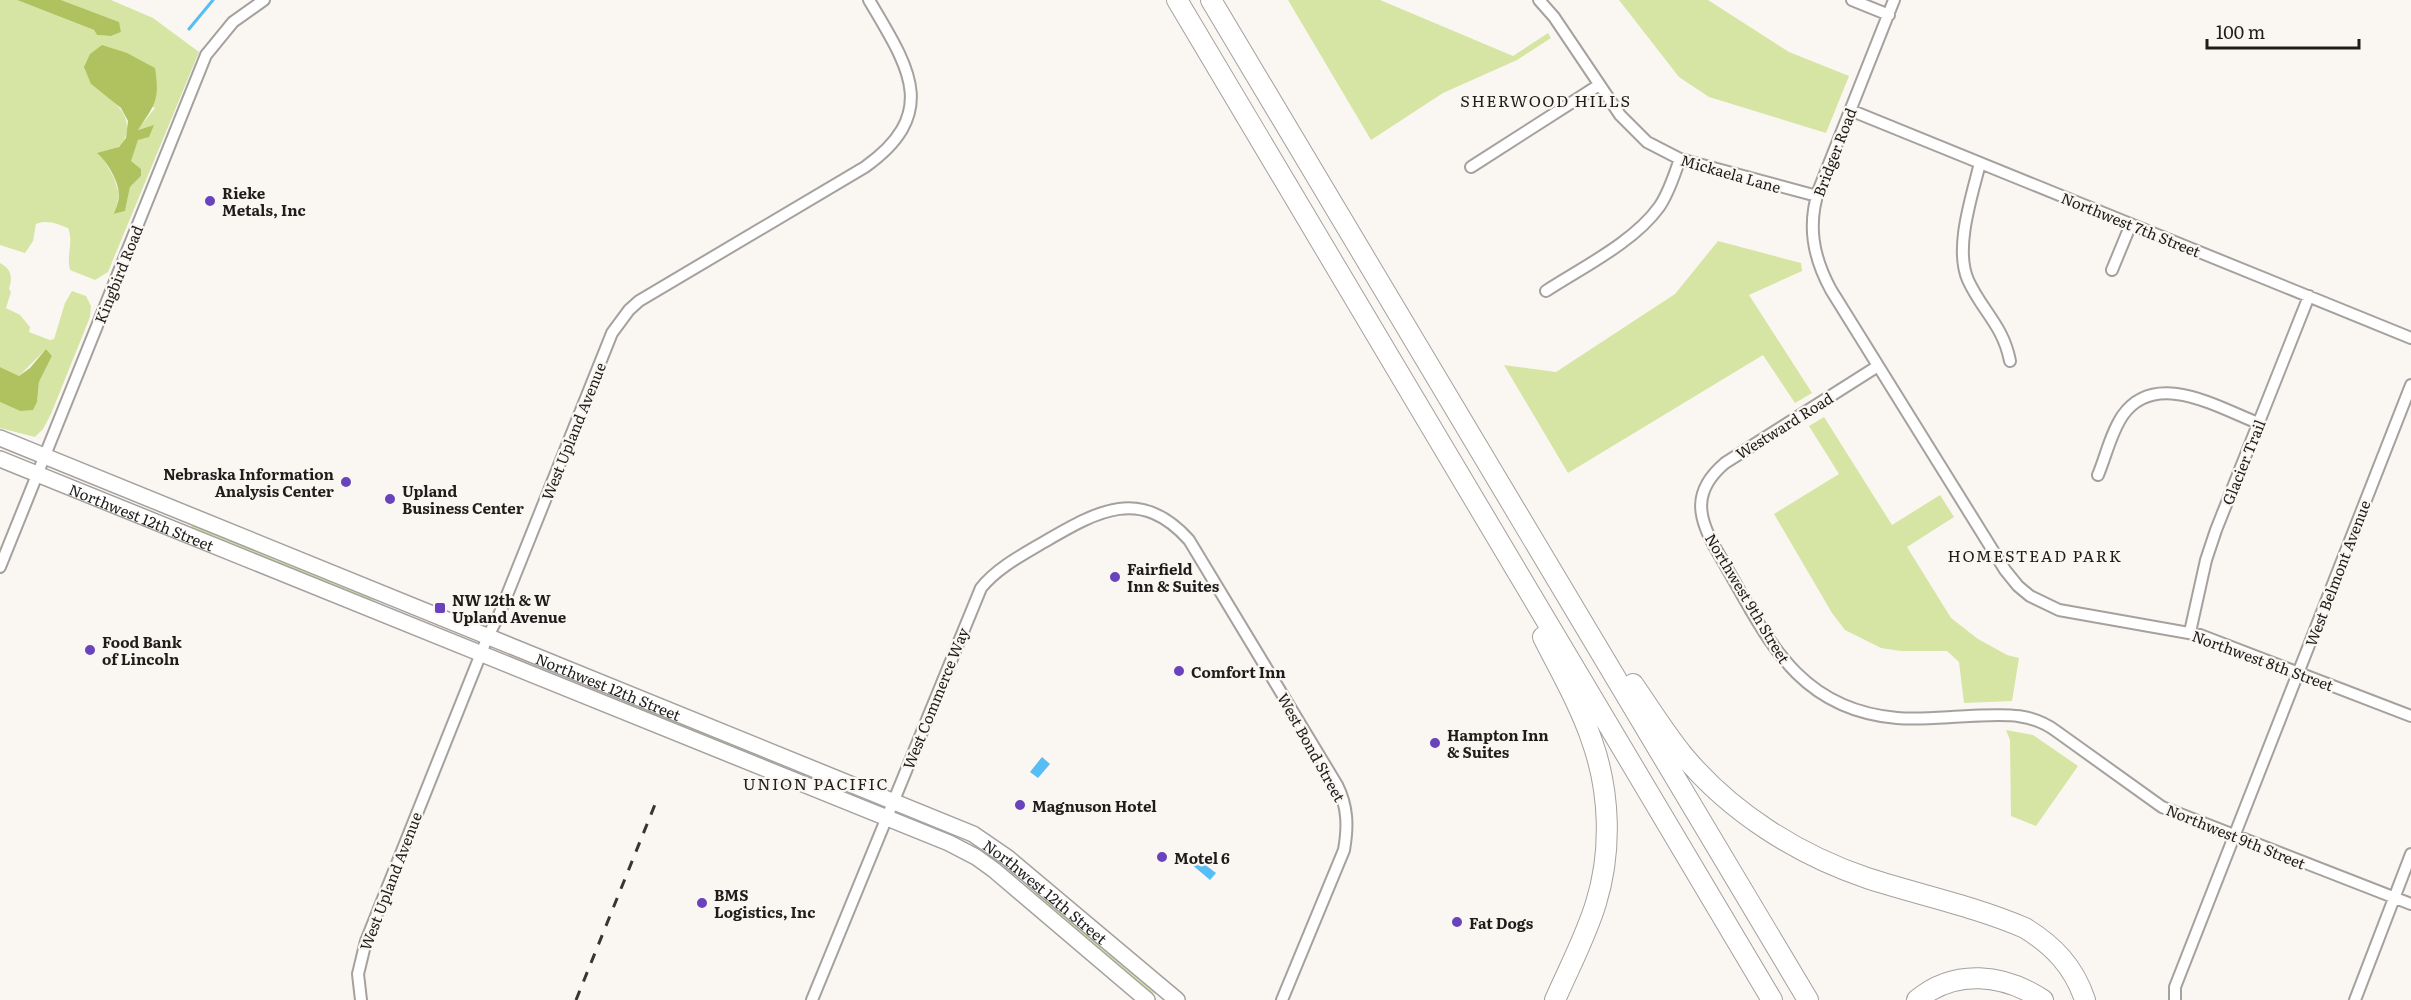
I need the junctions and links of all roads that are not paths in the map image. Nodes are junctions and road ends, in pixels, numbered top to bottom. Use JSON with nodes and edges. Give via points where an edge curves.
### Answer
{"nodes":[{"id":1,"x":264,"y":0,"type":"edge"},
{"id":2,"x":869,"y":0,"type":"edge"},
{"id":3,"x":1177,"y":0,"type":"edge"},
{"id":4,"x":1211,"y":0,"type":"edge"},
{"id":5,"x":1539,"y":0,"type":"edge"},
{"id":6,"x":1852,"y":0,"type":"edge"},
{"id":7,"x":1894,"y":0,"type":"edge"},
{"id":8,"x":1888,"y":15,"type":"junction"},
{"id":9,"x":1599,"y":85,"type":"junction"},
{"id":10,"x":1850,"y":110,"type":"junction"},
{"id":11,"x":1680,"y":159,"type":"junction"},
{"id":12,"x":1980,"y":163,"type":"junction"},
{"id":13,"x":1471,"y":167,"type":"dead end"},
{"id":14,"x":1816,"y":196,"type":"junction"},
{"id":15,"x":2131,"y":224,"type":"junction"},
{"id":16,"x":2112,"y":270,"type":"dead end"},
{"id":17,"x":1546,"y":291,"type":"dead end"},
{"id":18,"x":2309,"y":296,"type":"junction"},
{"id":19,"x":2411,"y":338,"type":"edge"},
{"id":20,"x":2010,"y":361,"type":"dead end"},
{"id":21,"x":1878,"y":366,"type":"junction"},
{"id":22,"x":2411,"y":385,"type":"edge"},
{"id":23,"x":2258,"y":423,"type":"junction"},
{"id":24,"x":0,"y":438,"type":"edge"},
{"id":25,"x":44,"y":456,"type":"junction"},
{"id":26,"x":0,"y":459,"type":"edge"},
{"id":27,"x":37,"y":474,"type":"junction"},
{"id":28,"x":2098,"y":475,"type":"dead end"},
{"id":29,"x":1501,"y":488,"type":"junction"},
{"id":30,"x":1702,"y":495,"type":"joint"},
{"id":31,"x":1478,"y":506,"type":"junction"},
{"id":32,"x":1129,"y":508,"type":"joint"},
{"id":33,"x":0,"y":567,"type":"edge"},
{"id":34,"x":2190,"y":632,"type":"junction"},
{"id":35,"x":488,"y":636,"type":"junction"},
{"id":36,"x":481,"y":654,"type":"junction"},
{"id":37,"x":2299,"y":671,"type":"junction"},
{"id":38,"x":2411,"y":716,"type":"edge"},
{"id":39,"x":894,"y":800,"type":"junction"},
{"id":40,"x":886,"y":817,"type":"junction"},
{"id":41,"x":2235,"y":835,"type":"junction"},
{"id":42,"x":2411,"y":854,"type":"edge"},
{"id":43,"x":2394,"y":898,"type":"junction"},
{"id":44,"x":2411,"y":904,"type":"edge"},
{"id":45,"x":360,"y":997,"type":"edge"},
{"id":46,"x":2175,"y":998,"type":"edge"},
{"id":47,"x":812,"y":1000,"type":"edge"},
{"id":48,"x":1147,"y":1000,"type":"edge"},
{"id":49,"x":1177,"y":1000,"type":"edge"},
{"id":50,"x":1282,"y":1000,"type":"edge"},
{"id":51,"x":1555,"y":1000,"type":"edge"},
{"id":52,"x":1772,"y":1000,"type":"edge"},
{"id":53,"x":1808,"y":1000,"type":"edge"},
{"id":54,"x":1917,"y":1000,"type":"edge"},
{"id":55,"x":2043,"y":1000,"type":"edge"},
{"id":56,"x":2085,"y":1000,"type":"edge"},
{"id":57,"x":2355,"y":1000,"type":"edge"}],
"edges":[{"from":1,"to":25,"type":"street","name":"Kingbird Road","via":[[233,22],[206,55]]},
{"from":2,"to":35,"type":"street","name":"West Upland Avenue","via":[[901,55],[910,80],[909,110],[897,139],[865,167],[629,310],[612,333]]},
{"from":3,"to":31,"type":"highway"},
{"from":4,"to":29,"type":"highway"},
{"from":5,"to":9,"type":"street","name":"Mickaela Lane"},
{"from":6,"to":8,"type":"street"},
{"from":7,"to":8,"type":"street","name":"Bridger Road"},
{"from":8,"to":10,"type":"street","name":"Bridger Road"},
{"from":9,"to":11,"type":"street","name":"Mickaela Lane","via":[[1632,129]]},
{"from":9,"to":13,"type":"street"},
{"from":10,"to":12,"type":"street","name":"Northwest 7th Street"},
{"from":10,"to":14,"type":"street","name":"Bridger Road"},
{"from":11,"to":14,"type":"street","name":"Mickaela Lane"},
{"from":11,"to":17,"type":"street","via":[[1668,191],[1650,219]]},
{"from":12,"to":15,"type":"street","name":"Northwest 7th Street"},
{"from":12,"to":20,"type":"street","via":[[1964,236],[1965,268],[2006,343]]},
{"from":14,"to":21,"type":"street","name":"Bridger Road","via":[[1812,231],[1817,261]]},
{"from":15,"to":16,"type":"street"},
{"from":15,"to":18,"type":"street","name":"Northwest 7th Street"},
{"from":18,"to":19,"type":"street","name":"Northwest 7th Street"},
{"from":18,"to":23,"type":"street","name":"Glacier Trail"},
{"from":21,"to":30,"type":"street","name":"Westward Road","via":[[1725,462],[1710,477]]},
{"from":21,"to":34,"type":"street","name":"Northwest 8th Street","via":[[2005,570],[2024,591],[2066,612]]},
{"from":22,"to":37,"type":"street","name":"West Belmont Avenue"},
{"from":23,"to":28,"type":"street","via":[[2188,396],[2150,396],[2123,416]]},
{"from":23,"to":34,"type":"street","name":"Glacier Trail","via":[[2211,545]]},
{"from":24,"to":25,"type":"main road","name":"Northwest 12th Street"},
{"from":25,"to":27,"type":"street","name":"Kingbird Road"},
{"from":25,"to":35,"type":"main road","name":"Northwest 12th Street"},
{"from":26,"to":27,"type":"main road","name":"Northwest 12th Street"},
{"from":27,"to":33,"type":"street","name":"Kingbird Road"},
{"from":27,"to":36,"type":"main road","name":"Northwest 12th Street"},
{"from":29,"to":53,"type":"highway"},
{"from":29,"to":56,"type":"highway","via":[[1673,742],[1724,796],[1765,828],[1825,862],[2025,928],[2063,958]]},
{"from":30,"to":41,"type":"street","name":"Northwest 9th Street","via":[[1700,508],[1708,534],[1776,652],[1817,692],[1841,705],[1896,718],[2032,717],[2162,807]]},
{"from":31,"to":51,"type":"highway","via":[[1583,718],[1604,792],[1606,848],[1597,902]]},
{"from":31,"to":52,"type":"highway"},
{"from":32,"to":39,"type":"street","name":"West Commerce Way","via":[[1104,511],[1080,521],[999,570],[981,588]]},
{"from":32,"to":50,"type":"street","name":"West Bond Street","via":[[1167,520],[1189,540],[1344,802],[1344,850]]},
{"from":34,"to":37,"type":"street","name":"Northwest 8th Street"},
{"from":35,"to":36,"type":"street","name":"West Upland Avenue"},
{"from":35,"to":39,"type":"main road","name":"Northwest 12th Street"},
{"from":36,"to":40,"type":"main road","name":"Northwest 12th Street"},
{"from":36,"to":45,"type":"street","name":"West Upland Avenue","via":[[362,951]]},
{"from":37,"to":38,"type":"street","name":"Northwest 8th Street"},
{"from":37,"to":41,"type":"street","name":"West Belmont Avenue"},
{"from":39,"to":40,"type":"street","name":"West Commerce Way"},
{"from":39,"to":49,"type":"main road","name":"Northwest 12th Street","via":[[986,841]]},
{"from":40,"to":47,"type":"street","name":"West Commerce Way"},
{"from":40,"to":48,"type":"main road","name":"Northwest 12th Street","via":[[976,857]]},
{"from":41,"to":43,"type":"street","name":"Northwest 9th Street"},
{"from":41,"to":46,"type":"street","name":"West Belmont Avenue","via":[[2175,987]]},
{"from":42,"to":43,"type":"street"},
{"from":43,"to":44,"type":"street","name":"Northwest 9th Street"},
{"from":43,"to":57,"type":"street"},
{"from":54,"to":55,"type":"highway","via":[[1937,986],[1978,977],[2018,985]]}]}
